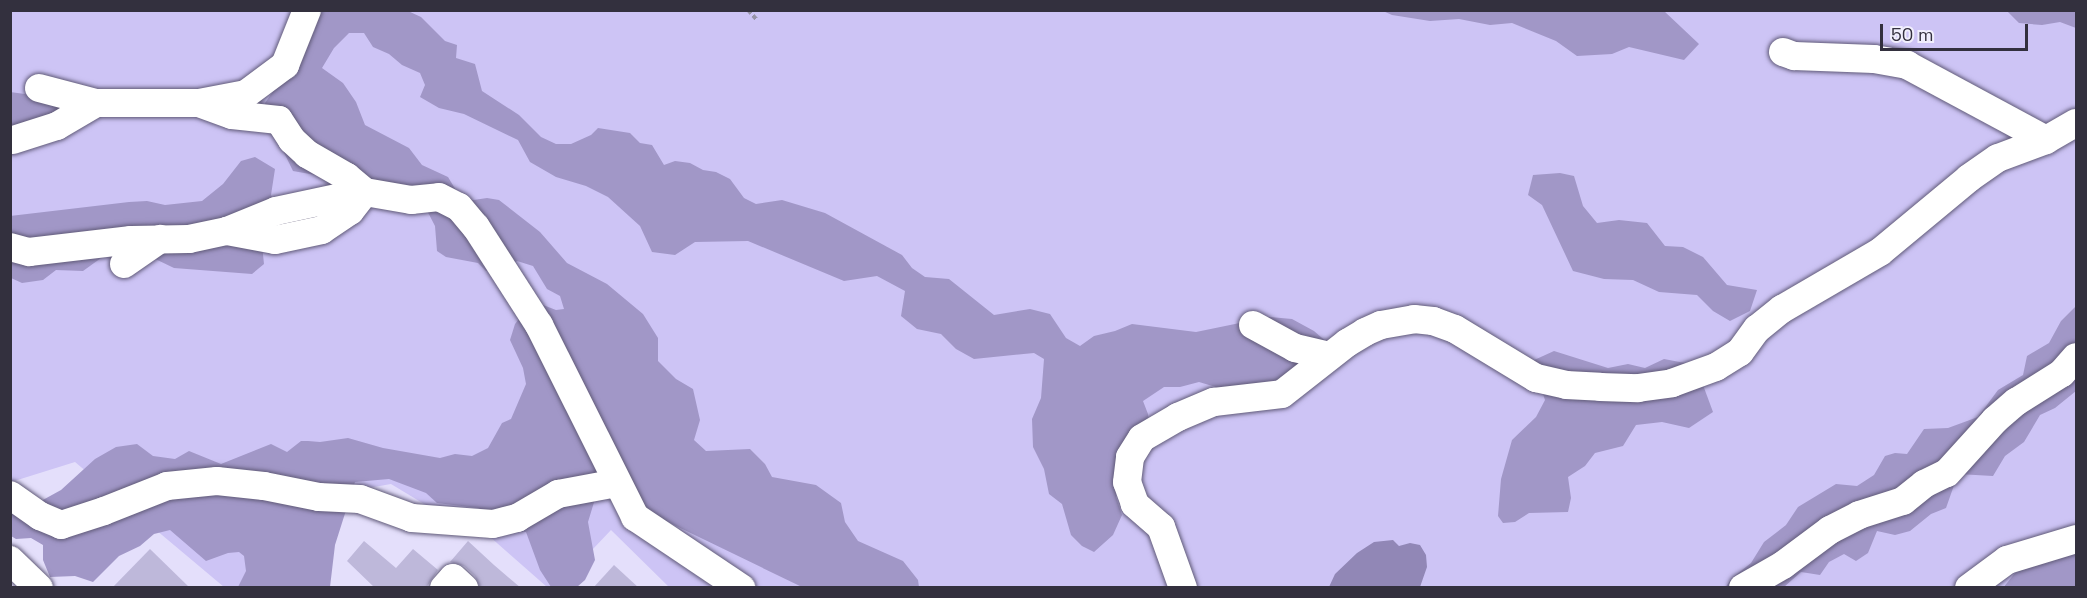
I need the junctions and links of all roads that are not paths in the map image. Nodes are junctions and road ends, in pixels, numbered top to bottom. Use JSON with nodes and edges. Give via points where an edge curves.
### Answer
{"nodes":[{"id":1,"x":307,"y":10,"type":"edge"},
{"id":2,"x":1783,"y":52,"type":"dead end"},
{"id":3,"x":285,"y":65,"type":"junction"},
{"id":4,"x":39,"y":88,"type":"dead end"},
{"id":5,"x":96,"y":103,"type":"junction"},
{"id":6,"x":199,"y":104,"type":"junction"},
{"id":7,"x":279,"y":120,"type":"junction"},
{"id":8,"x":2076,"y":123,"type":"edge"},
{"id":9,"x":13,"y":140,"type":"dead end"},
{"id":10,"x":2046,"y":140,"type":"junction"},
{"id":11,"x":365,"y":192,"type":"junction"},
{"id":12,"x":160,"y":240,"type":"junction"},
{"id":13,"x":10,"y":247,"type":"edge"},
{"id":14,"x":124,"y":264,"type":"dead end"},
{"id":15,"x":1253,"y":325,"type":"dead end"},
{"id":16,"x":1329,"y":356,"type":"junction"},
{"id":17,"x":2076,"y":357,"type":"edge"},
{"id":18,"x":617,"y":483,"type":"junction"},
{"id":19,"x":10,"y":495,"type":"edge"},
{"id":20,"x":2076,"y":539,"type":"edge"},
{"id":21,"x":10,"y":560,"type":"edge"},
{"id":22,"x":39,"y":588,"type":"edge"},
{"id":23,"x":444,"y":588,"type":"edge"},
{"id":24,"x":464,"y":588,"type":"edge"},
{"id":25,"x":741,"y":588,"type":"edge"},
{"id":26,"x":1183,"y":588,"type":"edge"},
{"id":27,"x":1743,"y":588,"type":"edge"},
{"id":28,"x":1969,"y":588,"type":"edge"}],
"edges":[{"from":1,"to":3,"type":"street"},
{"from":2,"to":10,"type":"street","via":[[1794,56],[1874,58],[1907,65]]},
{"from":3,"to":6,"type":"street","via":[[246,94]]},
{"from":3,"to":7,"type":"street","via":[[279,81]]},
{"from":4,"to":5,"type":"street"},
{"from":5,"to":6,"type":"street"},
{"from":5,"to":9,"type":"street","via":[[57,126]]},
{"from":6,"to":7,"type":"street","via":[[232,115]]},
{"from":7,"to":11,"type":"street","via":[[307,154]]},
{"from":8,"to":10,"type":"street"},
{"from":10,"to":16,"type":"street","via":[[1998,158],[1969,177],[1880,252],[1782,309],[1757,329],[1740,352],[1716,367],[1672,383],[1638,388],[1600,387],[1536,378],[1455,329],[1414,319],[1365,332]]},
{"from":11,"to":12,"type":"street","via":[[276,211],[227,231]]},
{"from":11,"to":18,"type":"street","via":[[411,200],[439,197],[459,207],[476,226],[539,325]]},
{"from":12,"to":13,"type":"street","via":[[29,252]]},
{"from":12,"to":14,"type":"street"},
{"from":15,"to":16,"type":"street","via":[[1295,348]]},
{"from":16,"to":26,"type":"street","via":[[1282,394],[1214,402],[1159,428],[1134,448],[1127,468],[1131,496],[1161,527]]},
{"from":17,"to":27,"type":"street","via":[[2062,373],[1995,420],[1947,473],[1924,484],[1903,501],[1858,515],[1830,530],[1783,565]]},
{"from":18,"to":19,"type":"street","via":[[558,494],[517,518],[493,524],[430,521],[360,499],[319,497],[217,481],[167,486],[61,525]]},
{"from":18,"to":25,"type":"street","via":[[635,517]]},
{"from":20,"to":28,"type":"street","via":[[2007,560]]},
{"from":21,"to":22,"type":"street"},
{"from":23,"to":24,"type":"street","via":[[453,578]]}]}
